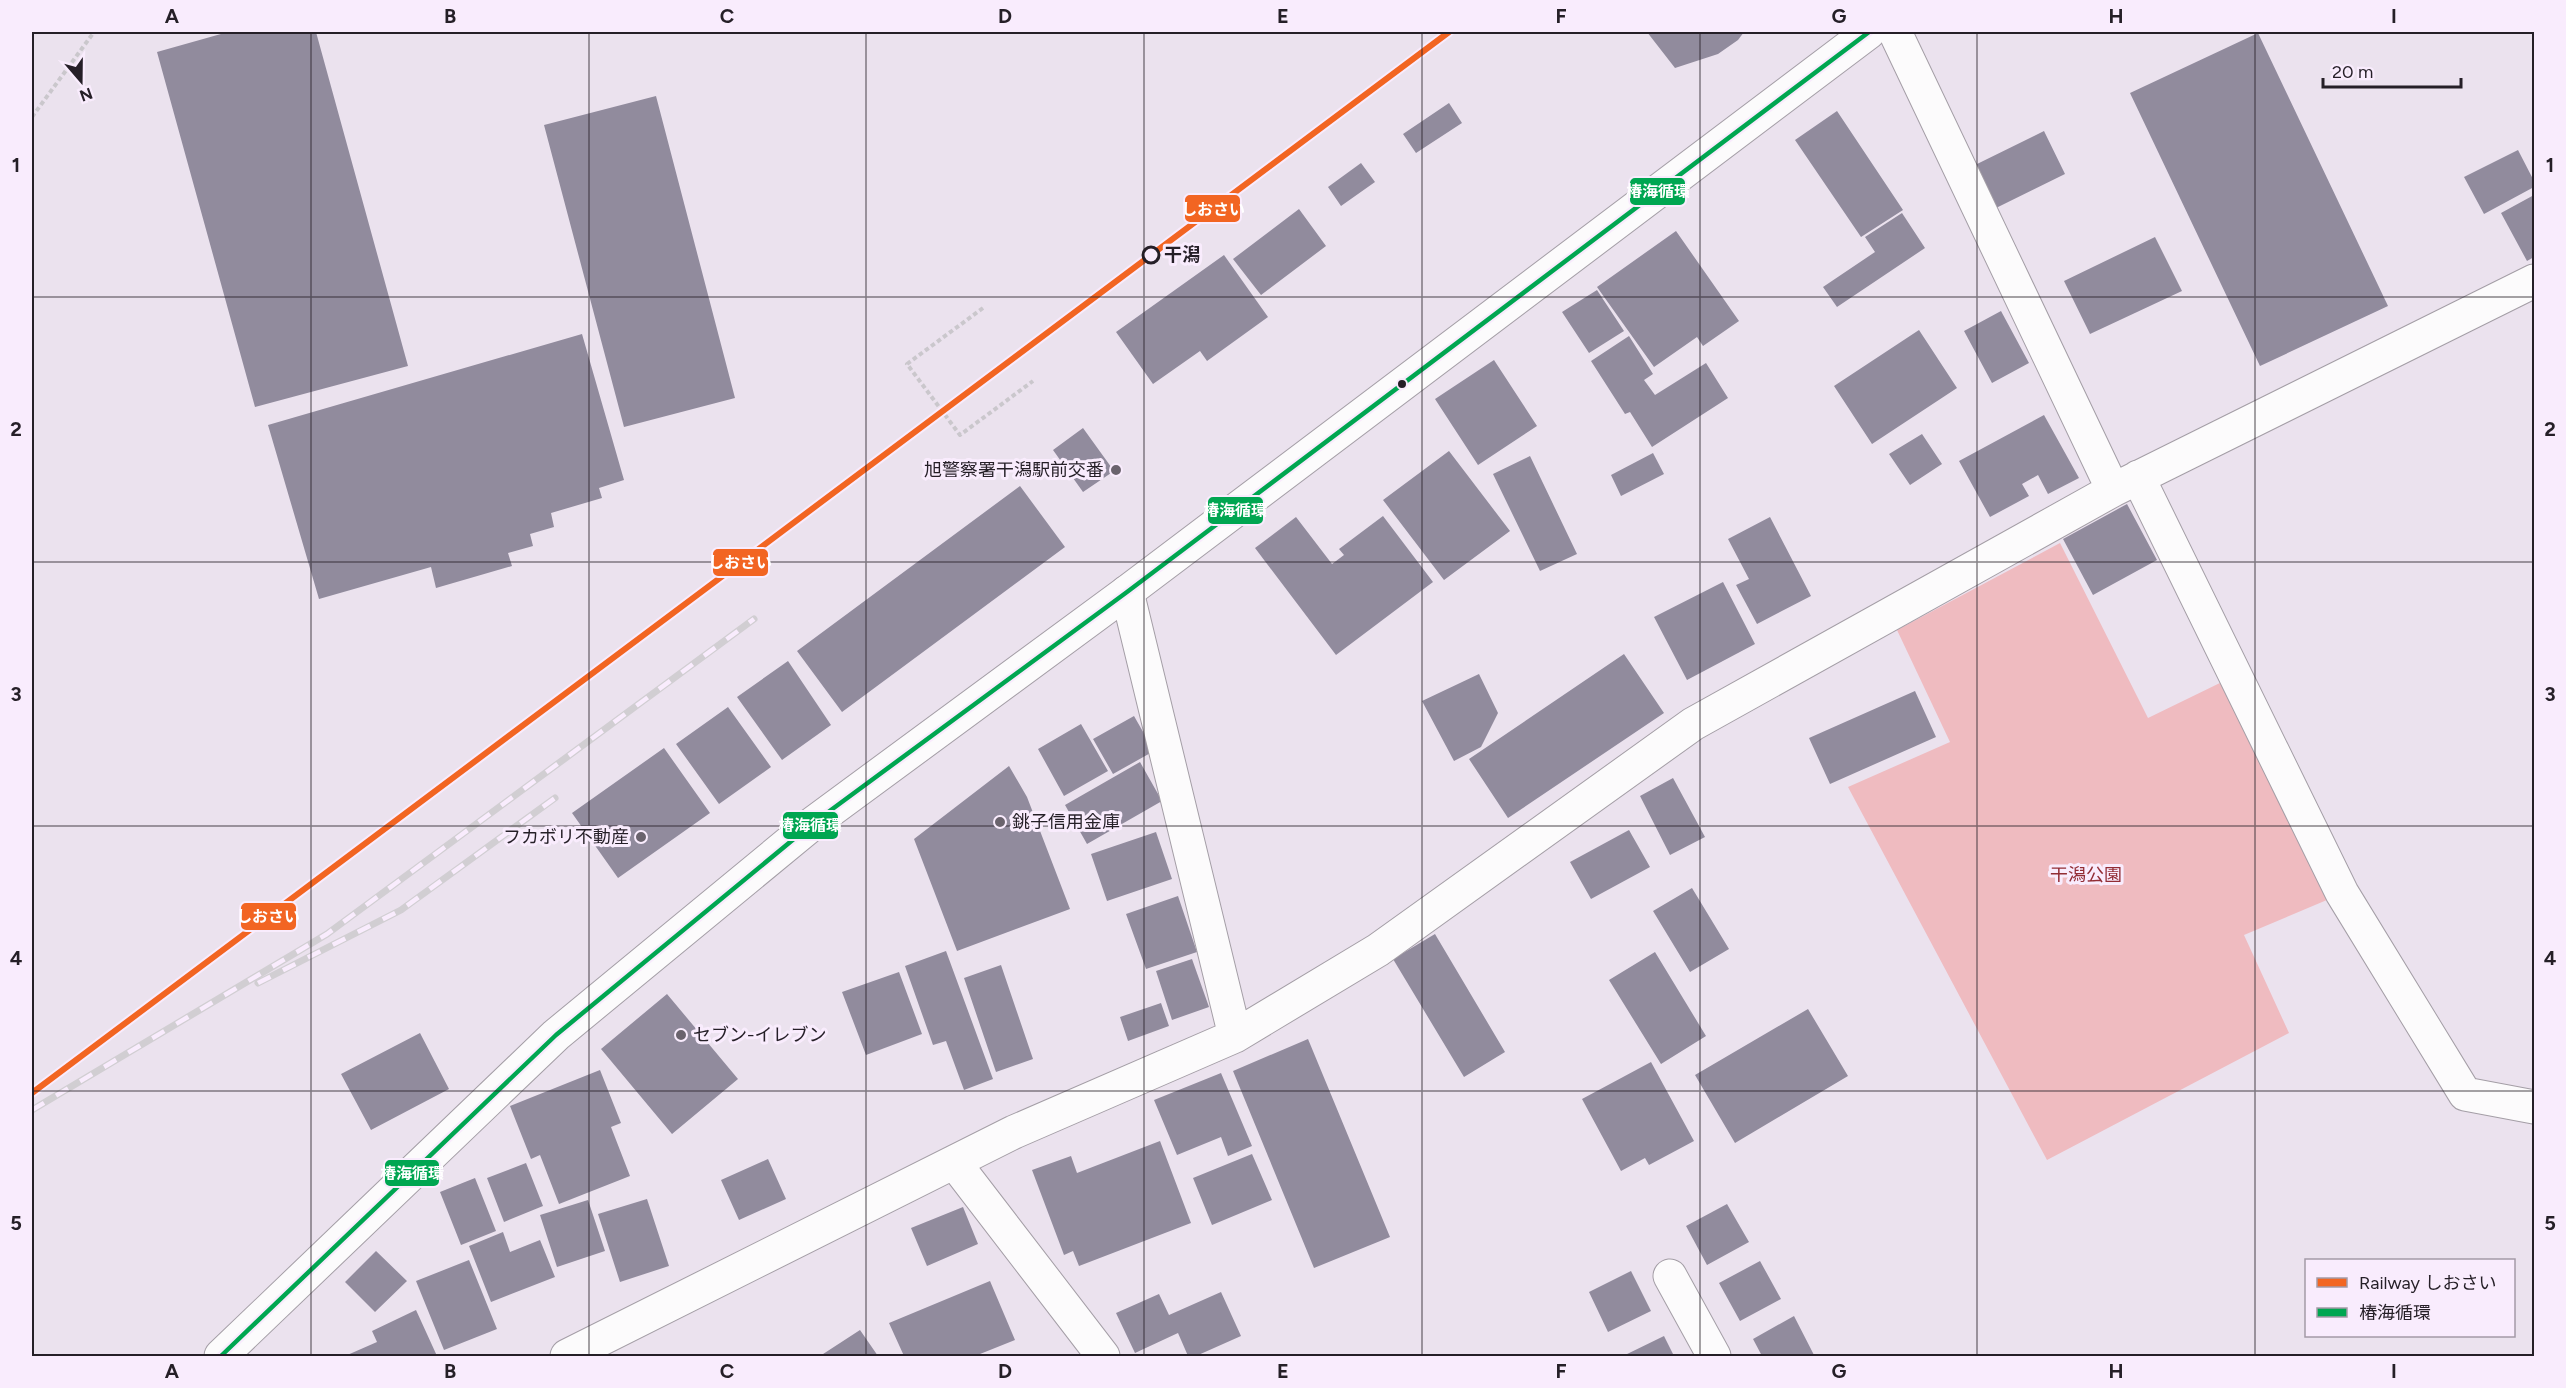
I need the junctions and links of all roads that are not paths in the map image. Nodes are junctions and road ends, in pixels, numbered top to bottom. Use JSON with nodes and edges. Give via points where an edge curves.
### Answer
{"nodes":[{"id":1,"x":1869,"y":32,"type":"edge"},
{"id":2,"x":1895,"y":32,"type":"edge"},
{"id":3,"x":2535,"y":281,"type":"edge"},
{"id":4,"x":2126,"y":483,"type":"junction"},
{"id":5,"x":1127,"y":592,"type":"junction"},
{"id":6,"x":1235,"y":1036,"type":"junction"},
{"id":7,"x":2535,"y":1107,"type":"edge"},
{"id":8,"x":954,"y":1162,"type":"junction"},
{"id":9,"x":1670,"y":1276,"type":"dead end"},
{"id":10,"x":221,"y":1356,"type":"edge"},
{"id":11,"x":567,"y":1356,"type":"edge"},
{"id":12,"x":1102,"y":1356,"type":"edge"},
{"id":13,"x":1714,"y":1356,"type":"edge"}],
"edges":[{"from":1,"to":5,"type":"main road"},
{"from":2,"to":4,"type":"main road"},
{"from":3,"to":4,"type":"main road"},
{"from":4,"to":6,"type":"main road","via":[[1693,724],[1378,950]]},
{"from":4,"to":7,"type":"main road","via":[[2342,893],[2465,1094]]},
{"from":5,"to":6,"type":"main road"},
{"from":5,"to":10,"type":"main road","via":[[812,824],[556,1035]]},
{"from":6,"to":8,"type":"main road"},
{"from":8,"to":11,"type":"main road"},
{"from":8,"to":12,"type":"main road"},
{"from":9,"to":13,"type":"main road"}]}
